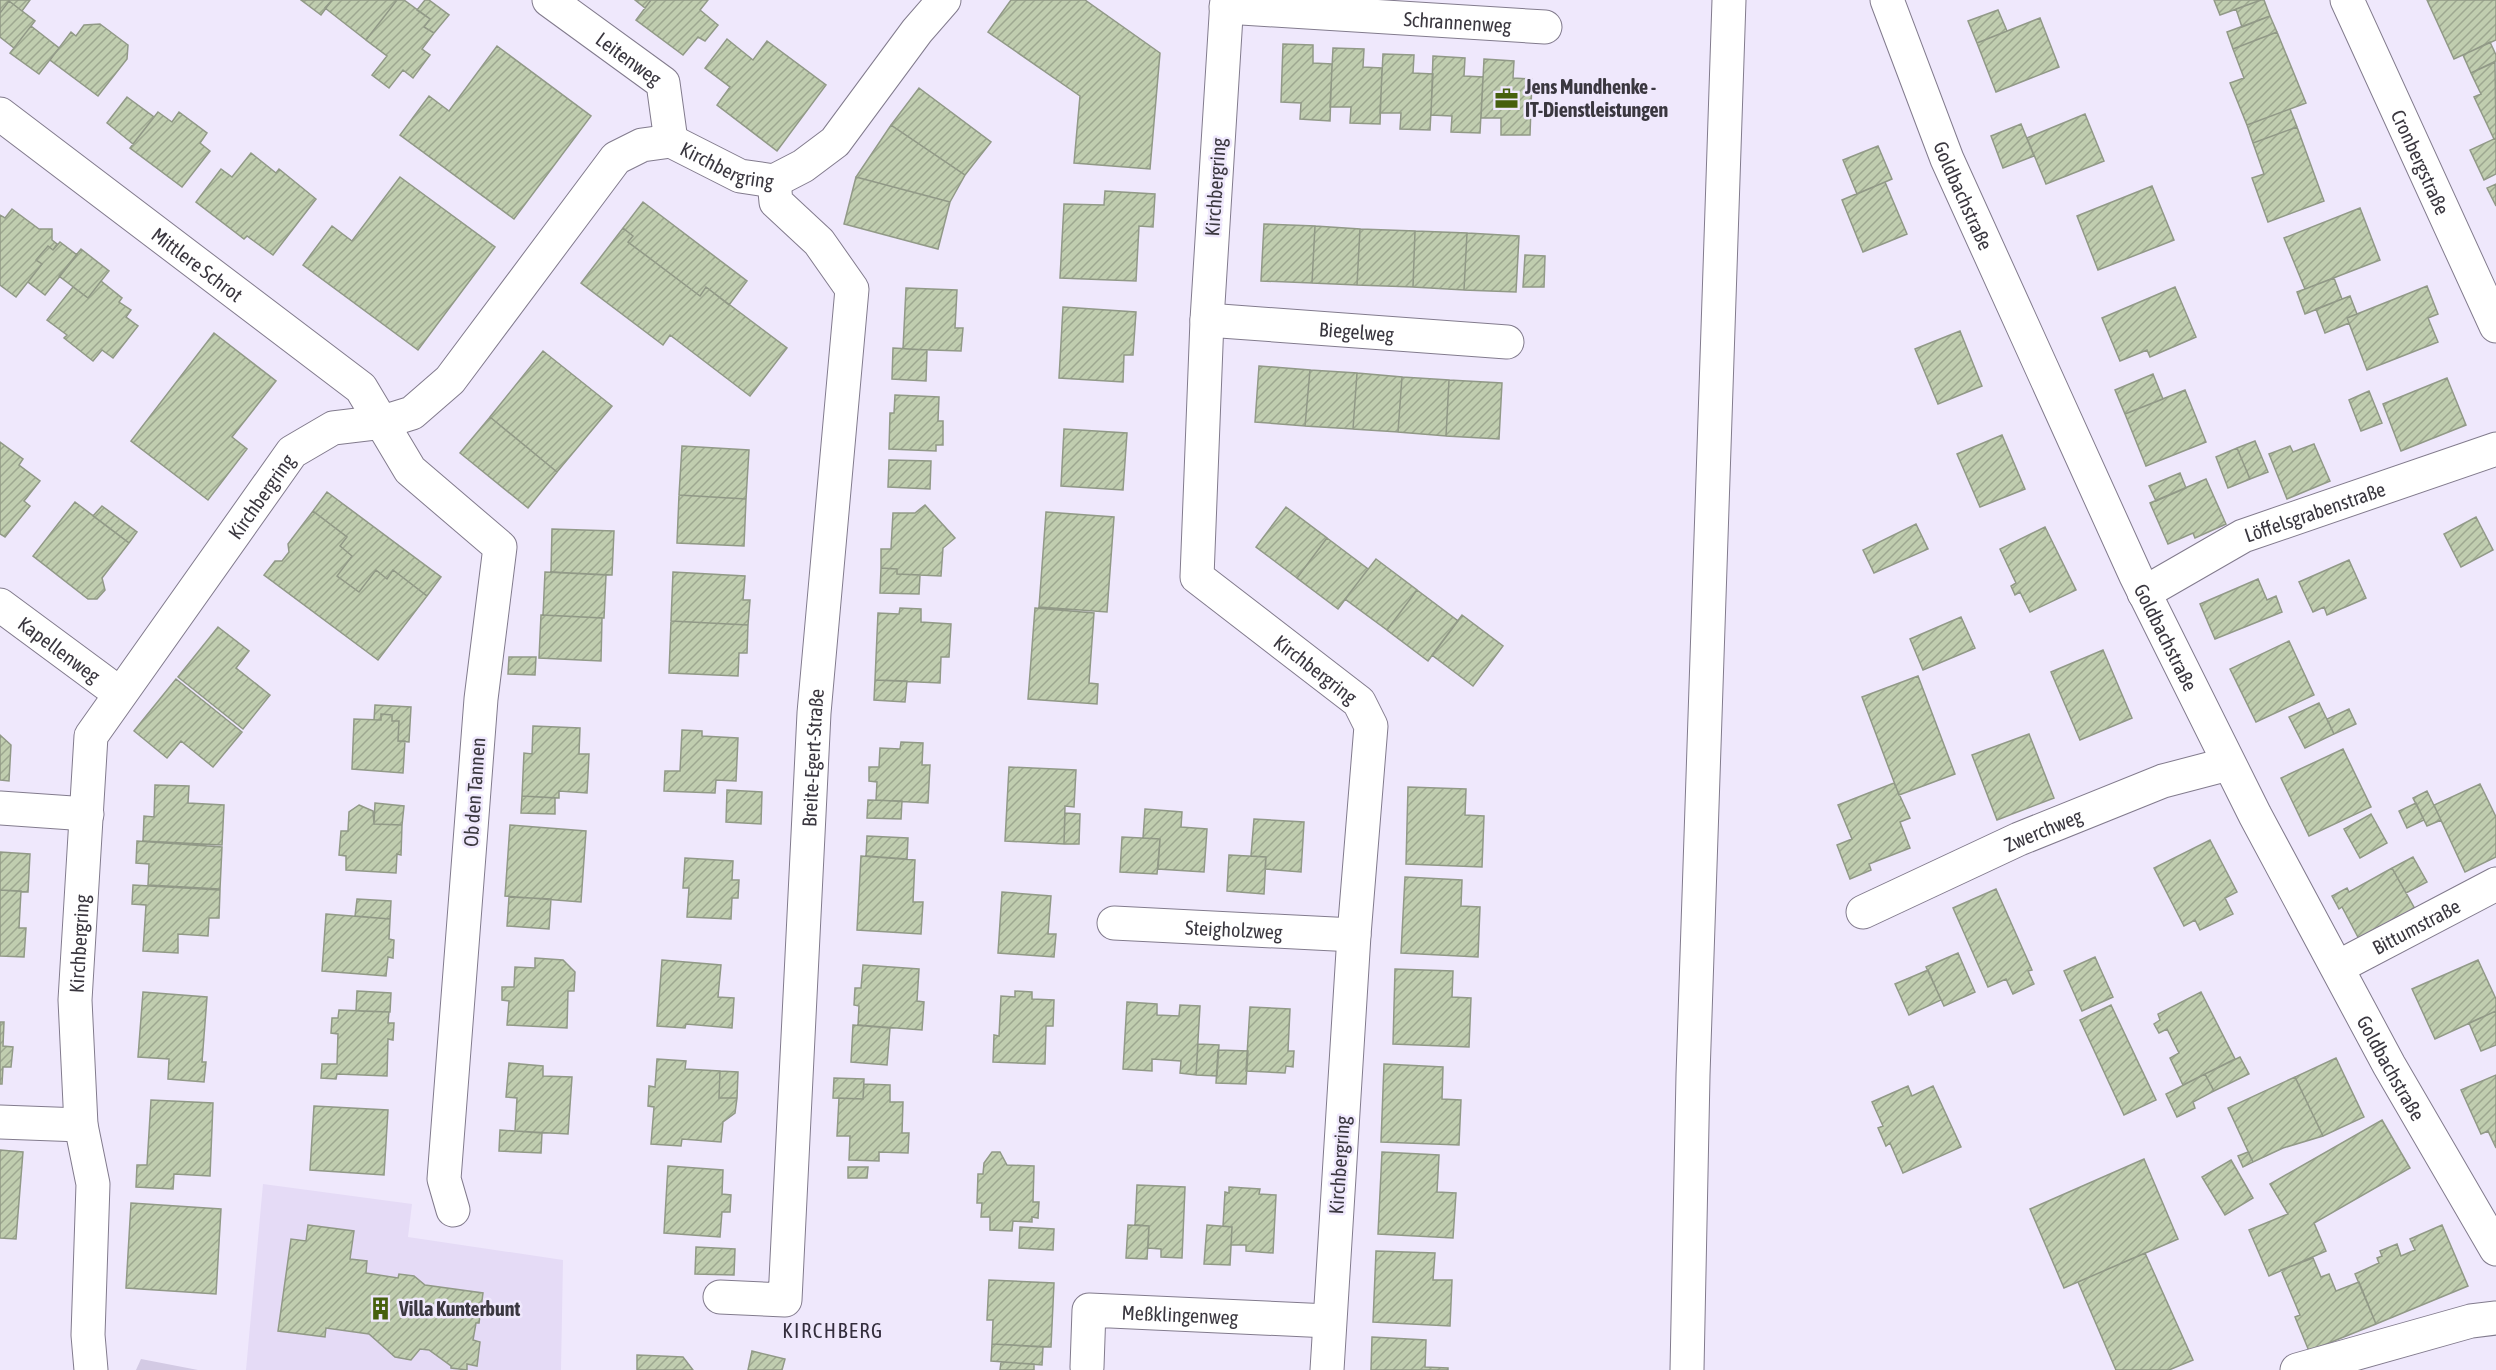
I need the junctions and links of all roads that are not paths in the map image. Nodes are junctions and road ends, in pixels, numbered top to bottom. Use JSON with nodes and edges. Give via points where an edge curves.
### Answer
{"nodes":[{"id":1,"x":549,"y":0,"type":"edge"},
{"id":2,"x":944,"y":0,"type":"edge"},
{"id":3,"x":1729,"y":0,"type":"edge"},
{"id":4,"x":1887,"y":0,"type":"edge"},
{"id":5,"x":2347,"y":0,"type":"edge"},
{"id":6,"x":1226,"y":3,"type":"edge"},
{"id":7,"x":1545,"y":27,"type":"dead end"},
{"id":8,"x":0,"y":114,"type":"edge"},
{"id":9,"x":671,"y":141,"type":"junction"},
{"id":10,"x":774,"y":181,"type":"junction"},
{"id":11,"x":1207,"y":320,"type":"junction"},
{"id":12,"x":2496,"y":326,"type":"edge"},
{"id":13,"x":1507,"y":342,"type":"dead end"},
{"id":14,"x":383,"y":422,"type":"junction"},
{"id":15,"x":2496,"y":449,"type":"edge"},
{"id":16,"x":2145,"y":593,"type":"junction"},
{"id":17,"x":0,"y":605,"type":"edge"},
{"id":18,"x":119,"y":693,"type":"junction"},
{"id":19,"x":2228,"y":764,"type":"junction"},
{"id":20,"x":0,"y":808,"type":"edge"},
{"id":21,"x":87,"y":814,"type":"junction"},
{"id":22,"x":2496,"y":884,"type":"edge"},
{"id":23,"x":1863,"y":912,"type":"dead end"},
{"id":24,"x":1114,"y":923,"type":"dead end"},
{"id":25,"x":1354,"y":935,"type":"junction"},
{"id":26,"x":2338,"y":967,"type":"junction"},
{"id":27,"x":0,"y":1122,"type":"edge"},
{"id":28,"x":81,"y":1125,"type":"junction"},
{"id":29,"x":453,"y":1210,"type":"dead end"},
{"id":30,"x":2496,"y":1249,"type":"edge"},
{"id":31,"x":720,"y":1298,"type":"dead end"},
{"id":32,"x":2496,"y":1318,"type":"edge"},
{"id":33,"x":1329,"y":1321,"type":"junction"},
{"id":34,"x":1087,"y":1368,"type":"dead end"},
{"id":35,"x":91,"y":1370,"type":"edge"},
{"id":36,"x":1327,"y":1370,"type":"edge"},
{"id":37,"x":1687,"y":1370,"type":"edge"},
{"id":38,"x":2297,"y":1370,"type":"edge"}],
"edges":[{"from":1,"to":9,"type":"street","name":"Leitenweg","via":[[663,83]]},
{"from":2,"to":10,"type":"street","name":"Kirchbergring","via":[[835,142]]},
{"from":3,"to":37,"type":"street","via":[[1693,1064]]},
{"from":4,"to":16,"type":"street","name":"Goldbachstraße","via":[[1947,159]]},
{"from":5,"to":12,"type":"street","name":"Cronbergstraße"},
{"from":6,"to":7,"type":"street","name":"Schrannenweg"},
{"from":6,"to":11,"type":"street","name":"Kirchbergring"},
{"from":8,"to":14,"type":"street","name":"Mittlere Schrot","via":[[361,388]]},
{"from":9,"to":10,"type":"street","name":"Kirchbergring","via":[[740,176]]},
{"from":9,"to":14,"type":"street","name":"Kirchbergring","via":[[642,145],[616,158],[450,380],[412,413]]},
{"from":10,"to":31,"type":"street","name":"Breite-Egert-Straße","via":[[776,202],[819,242],[852,288],[814,713],[785,1300]]},
{"from":11,"to":13,"type":"street","name":"Biegelweg"},
{"from":11,"to":25,"type":"street","name":"Kirchbergring","via":[[1197,577],[1359,702],[1371,726]]},
{"from":14,"to":18,"type":"street","name":"Kirchbergring","via":[[333,428],[292,452]]},
{"from":14,"to":29,"type":"street","name":"Ob den Tannen","via":[[410,470],[500,547],[481,699],[444,1179]]},
{"from":15,"to":16,"type":"street","name":"Löffelsgrabenstraße","via":[[2243,536]]},
{"from":16,"to":19,"type":"street","name":"Goldbachstraße"},
{"from":17,"to":18,"type":"street","name":"Kapellenweg"},
{"from":18,"to":21,"type":"street","name":"Kirchbergring","via":[[91,736]]},
{"from":19,"to":23,"type":"street","name":"Zwerchweg","via":[[2163,781],[2030,835]]},
{"from":19,"to":26,"type":"street","name":"Goldbachstraße"},
{"from":20,"to":21,"type":"street"},
{"from":21,"to":28,"type":"street","name":"Kirchbergring","via":[[75,1000]]},
{"from":22,"to":26,"type":"street","name":"Bittumstraße"},
{"from":24,"to":25,"type":"street","name":"Steigholzweg"},
{"from":25,"to":33,"type":"street","name":"Kirchbergring"},
{"from":26,"to":30,"type":"street","name":"Goldbachstraße","via":[[2389,1065]]},
{"from":27,"to":28,"type":"street"},
{"from":28,"to":35,"type":"street","name":"Kirchbergring","via":[[93,1184],[88,1335]]},
{"from":32,"to":38,"type":"street","via":[[2471,1321]]},
{"from":33,"to":34,"type":"street","name":"Meßklingenweg","via":[[1089,1310]]},
{"from":33,"to":36,"type":"street","name":"Kirchbergring"}]}
